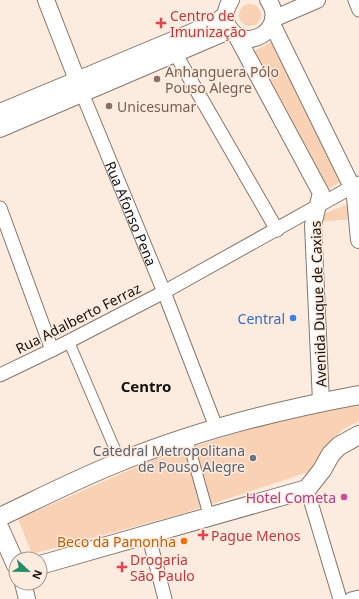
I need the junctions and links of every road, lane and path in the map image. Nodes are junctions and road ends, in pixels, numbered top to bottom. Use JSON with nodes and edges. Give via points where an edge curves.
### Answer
{"nodes":[{"id":1,"x":46,"y":0,"type":"edge"},
{"id":2,"x":270,"y":0,"type":"edge"},
{"id":3,"x":317,"y":0,"type":"edge"},
{"id":4,"x":355,"y":0,"type":"edge"},
{"id":5,"x":227,"y":6,"type":"edge"},
{"id":6,"x":359,"y":10,"type":"edge"},
{"id":7,"x":272,"y":22,"type":"junction"},
{"id":8,"x":233,"y":33,"type":"junction"},
{"id":9,"x":172,"y":48,"type":"junction"},
{"id":10,"x":80,"y":86,"type":"junction"},
{"id":11,"x":0,"y":112,"type":"edge"},
{"id":12,"x":0,"y":128,"type":"edge"},
{"id":13,"x":355,"y":185,"type":"edge"},
{"id":14,"x":317,"y":207,"type":"junction"},
{"id":15,"x":0,"y":208,"type":"edge"},
{"id":16,"x":277,"y":230,"type":"junction"},
{"id":17,"x":359,"y":240,"type":"edge"},
{"id":18,"x":164,"y":292,"type":"junction"},
{"id":19,"x":69,"y":342,"type":"junction"},
{"id":20,"x":52,"y":350,"type":"junction"},
{"id":21,"x":0,"y":375,"type":"edge"},
{"id":22,"x":359,"y":395,"type":"edge"},
{"id":23,"x":321,"y":402,"type":"junction"},
{"id":24,"x":216,"y":427,"type":"junction"},
{"id":25,"x":359,"y":435,"type":"edge"},
{"id":26,"x":187,"y":438,"type":"junction"},
{"id":27,"x":120,"y":462,"type":"junction"},
{"id":28,"x":307,"y":489,"type":"junction"},
{"id":29,"x":209,"y":516,"type":"junction"},
{"id":30,"x":1,"y":534,"type":"edge"},
{"id":31,"x":148,"y":534,"type":"junction"},
{"id":32,"x":9,"y":551,"type":"edge"},
{"id":33,"x":48,"y":563,"type":"edge"},
{"id":34,"x":359,"y":597,"type":"edge"},
{"id":35,"x":165,"y":599,"type":"edge"},
{"id":36,"x":340,"y":599,"type":"edge"},
{"id":37,"x":351,"y":599,"type":"edge"}],
"edges":[{"from":1,"to":10,"type":"street","name":"Rua Afonso Pena"},
{"from":2,"to":7,"type":"street","via":[[273,10]]},
{"from":3,"to":7,"type":"street"},
{"from":4,"to":6,"type":"street"},
{"from":5,"to":8,"type":"street","name":"Avenida Duque de Caxias","via":[[227,23]]},
{"from":5,"to":9,"type":"street","via":[[216,22]]},
{"from":7,"to":8,"type":"street","via":[[266,33],[256,38],[246,39]]},
{"from":7,"to":13,"type":"street"},
{"from":8,"to":9,"type":"street"},
{"from":8,"to":14,"type":"street","name":"Avenida Duque de Caxias","via":[[321,193]]},
{"from":9,"to":10,"type":"street"},
{"from":9,"to":16,"type":"street"},
{"from":10,"to":11,"type":"street"},
{"from":10,"to":12,"type":"street"},
{"from":10,"to":18,"type":"street","name":"Rua Afonso Pena"},
{"from":13,"to":14,"type":"street","name":"Avenida Duque de Caxias"},
{"from":13,"to":17,"type":"street"},
{"from":14,"to":16,"type":"street","name":"Rua Adalberto Ferraz"},
{"from":14,"to":23,"type":"street","name":"Avenida Duque de Caxias","via":[[313,225]]},
{"from":15,"to":20,"type":"street"},
{"from":16,"to":18,"type":"street","name":"Rua Adalberto Ferraz"},
{"from":18,"to":19,"type":"street","name":"Rua Adalberto Ferraz"},
{"from":18,"to":24,"type":"street","name":"Rua Afonso Pena"},
{"from":19,"to":20,"type":"street","name":"Rua Adalberto Ferraz"},
{"from":19,"to":27,"type":"street"},
{"from":20,"to":21,"type":"street","name":"Rua Adalberto Ferraz"},
{"from":22,"to":23,"type":"main road"},
{"from":23,"to":24,"type":"main road"},
{"from":24,"to":26,"type":"main road"},
{"from":25,"to":28,"type":"main road","via":[[339,446],[331,454]]},
{"from":26,"to":27,"type":"main road"},
{"from":26,"to":29,"type":"street"},
{"from":27,"to":30,"type":"main road"},
{"from":28,"to":29,"type":"main road"},
{"from":28,"to":36,"type":"street"},
{"from":29,"to":31,"type":"main road"},
{"from":30,"to":32,"type":"main road"},
{"from":31,"to":33,"type":"main road"},
{"from":31,"to":35,"type":"street"},
{"from":34,"to":37,"type":"street"}]}
